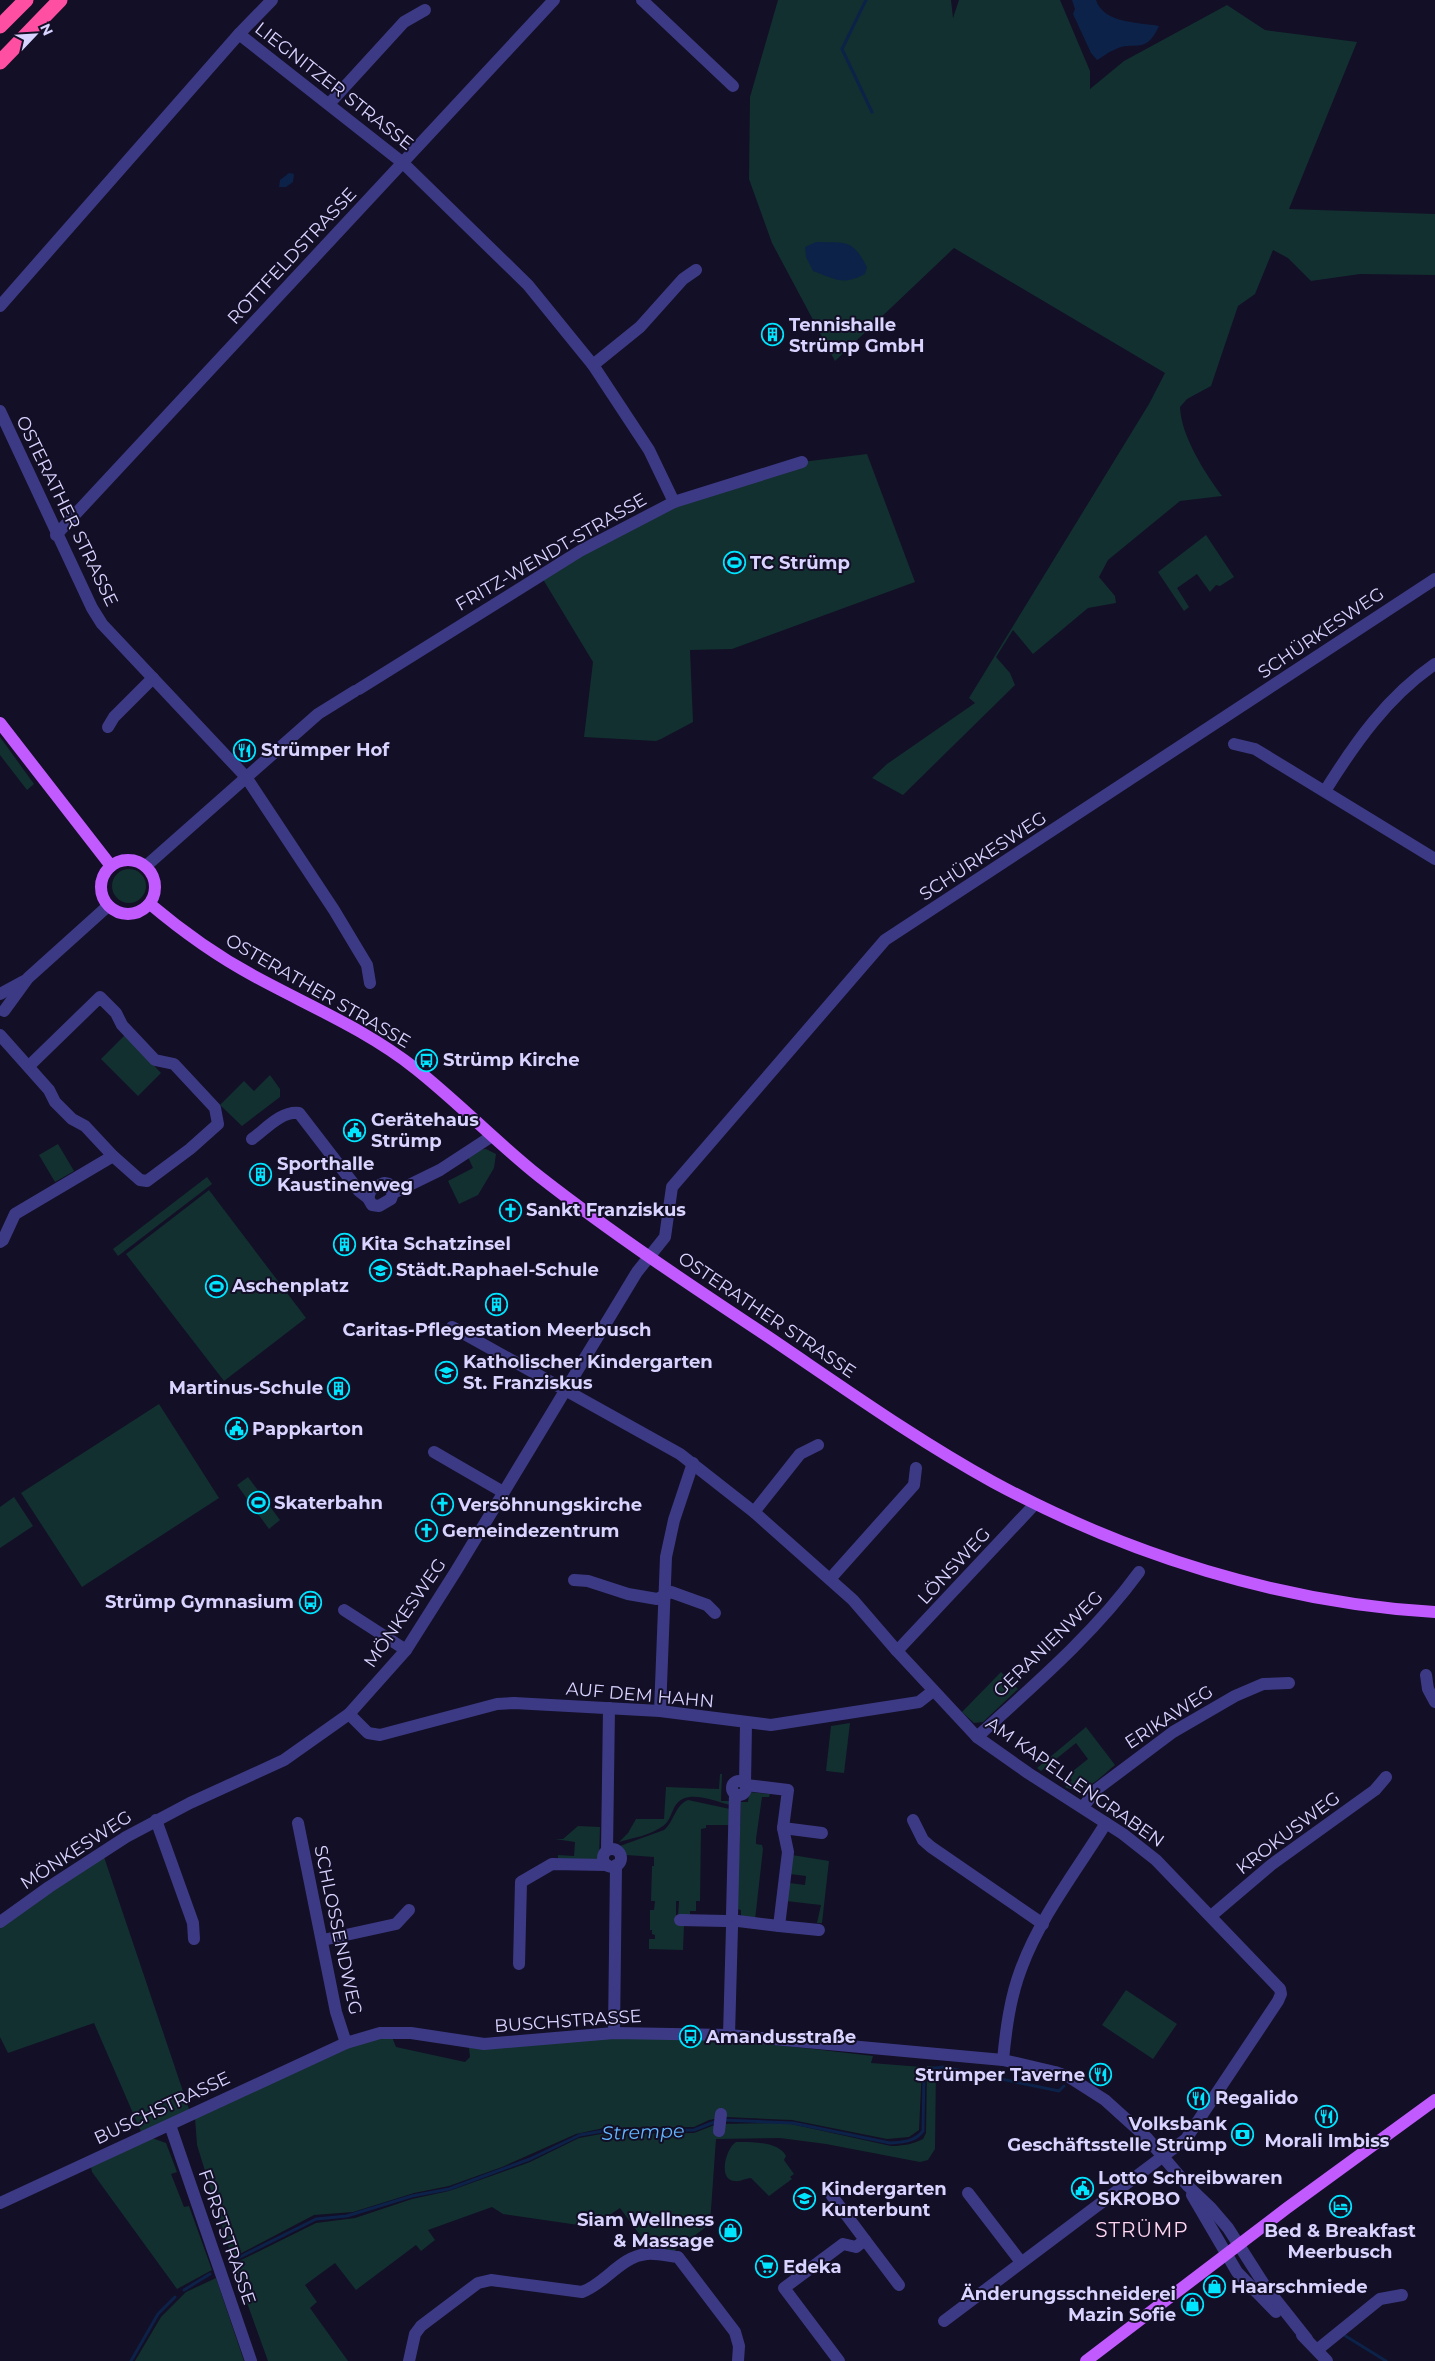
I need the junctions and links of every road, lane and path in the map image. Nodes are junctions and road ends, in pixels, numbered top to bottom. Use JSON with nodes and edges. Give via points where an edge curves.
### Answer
{"nodes":[{"id":1,"x":26,"y":0,"type":"edge"},
{"id":2,"x":60,"y":0,"type":"edge"},
{"id":3,"x":272,"y":0,"type":"edge"},
{"id":4,"x":554,"y":0,"type":"edge"},
{"id":5,"x":642,"y":0,"type":"edge"},
{"id":6,"x":425,"y":10,"type":"dead end"},
{"id":7,"x":0,"y":26,"type":"edge"},
{"id":8,"x":238,"y":34,"type":"junction"},
{"id":9,"x":0,"y":62,"type":"edge"},
{"id":10,"x":733,"y":86,"type":"dead end"},
{"id":11,"x":329,"y":104,"type":"junction"},
{"id":12,"x":403,"y":163,"type":"junction"},
{"id":13,"x":696,"y":270,"type":"dead end"},
{"id":14,"x":0,"y":306,"type":"edge"},
{"id":15,"x":593,"y":365,"type":"junction"},
{"id":16,"x":0,"y":411,"type":"edge"},
{"id":17,"x":802,"y":462,"type":"dead end"},
{"id":18,"x":674,"y":502,"type":"junction"},
{"id":19,"x":56,"y":535,"type":"junction"},
{"id":20,"x":1435,"y":579,"type":"edge"},
{"id":21,"x":1435,"y":664,"type":"edge"},
{"id":22,"x":153,"y":678,"type":"junction"},
{"id":23,"x":0,"y":723,"type":"edge"},
{"id":24,"x":108,"y":727,"type":"dead end"},
{"id":25,"x":1234,"y":744,"type":"dead end"},
{"id":26,"x":246,"y":776,"type":"junction"},
{"id":27,"x":1325,"y":791,"type":"junction"},
{"id":28,"x":1435,"y":859,"type":"edge"},
{"id":29,"x":111,"y":866,"type":"junction"},
{"id":30,"x":146,"y":866,"type":"junction"},
{"id":31,"x":150,"y":904,"type":"junction"},
{"id":32,"x":108,"y":906,"type":"junction"},
{"id":33,"x":28,"y":978,"type":"junction"},
{"id":34,"x":370,"y":983,"type":"dead end"},
{"id":35,"x":0,"y":994,"type":"edge"},
{"id":36,"x":2,"y":1007,"type":"edge"},
{"id":37,"x":0,"y":1033,"type":"edge"},
{"id":38,"x":29,"y":1066,"type":"junction"},
{"id":39,"x":492,"y":1136,"type":"junction"},
{"id":40,"x":252,"y":1140,"type":"dead end"},
{"id":41,"x":113,"y":1156,"type":"junction"},
{"id":42,"x":0,"y":1242,"type":"edge"},
{"id":43,"x":650,"y":1257,"type":"junction"},
{"id":44,"x":452,"y":1327,"type":"dead end"},
{"id":45,"x":565,"y":1391,"type":"junction"},
{"id":46,"x":818,"y":1445,"type":"dead end"},
{"id":47,"x":434,"y":1452,"type":"dead end"},
{"id":48,"x":694,"y":1463,"type":"junction"},
{"id":49,"x":916,"y":1468,"type":"dead end"},
{"id":50,"x":503,"y":1492,"type":"junction"},
{"id":51,"x":1036,"y":1504,"type":"junction"},
{"id":52,"x":754,"y":1512,"type":"junction"},
{"id":53,"x":1139,"y":1572,"type":"dead end"},
{"id":54,"x":830,"y":1579,"type":"junction"},
{"id":55,"x":574,"y":1580,"type":"dead end"},
{"id":56,"x":664,"y":1596,"type":"junction"},
{"id":57,"x":344,"y":1610,"type":"dead end"},
{"id":58,"x":1435,"y":1612,"type":"edge"},
{"id":59,"x":716,"y":1613,"type":"dead end"},
{"id":60,"x":406,"y":1650,"type":"junction"},
{"id":61,"x":897,"y":1651,"type":"junction"},
{"id":62,"x":1426,"y":1676,"type":"dead end"},
{"id":63,"x":1289,"y":1683,"type":"dead end"},
{"id":64,"x":933,"y":1691,"type":"junction"},
{"id":65,"x":1435,"y":1702,"type":"edge"},
{"id":66,"x":609,"y":1708,"type":"junction"},
{"id":67,"x":660,"y":1711,"type":"junction"},
{"id":68,"x":349,"y":1714,"type":"junction"},
{"id":69,"x":746,"y":1723,"type":"junction"},
{"id":70,"x":977,"y":1737,"type":"junction"},
{"id":71,"x":1386,"y":1778,"type":"dead end"},
{"id":72,"x":745,"y":1785,"type":"junction"},
{"id":73,"x":1082,"y":1807,"type":"junction"},
{"id":74,"x":156,"y":1820,"type":"junction"},
{"id":75,"x":913,"y":1820,"type":"dead end"},
{"id":76,"x":298,"y":1823,"type":"dead end"},
{"id":77,"x":1106,"y":1823,"type":"junction"},
{"id":78,"x":783,"y":1828,"type":"junction"},
{"id":79,"x":822,"y":1833,"type":"dead end"},
{"id":80,"x":611,"y":1865,"type":"junction"},
{"id":81,"x":409,"y":1910,"type":"dead end"},
{"id":82,"x":1211,"y":1916,"type":"junction"},
{"id":83,"x":680,"y":1920,"type":"dead end"},
{"id":84,"x":732,"y":1921,"type":"junction"},
{"id":85,"x":0,"y":1922,"type":"edge"},
{"id":86,"x":1043,"y":1924,"type":"junction"},
{"id":87,"x":780,"y":1926,"type":"junction"},
{"id":88,"x":819,"y":1930,"type":"dead end"},
{"id":89,"x":194,"y":1939,"type":"dead end"},
{"id":90,"x":323,"y":1940,"type":"junction"},
{"id":91,"x":519,"y":1964,"type":"dead end"},
{"id":92,"x":614,"y":2033,"type":"junction"},
{"id":93,"x":729,"y":2036,"type":"junction"},
{"id":94,"x":346,"y":2043,"type":"junction"},
{"id":95,"x":1003,"y":2060,"type":"junction"},
{"id":96,"x":1435,"y":2100,"type":"edge"},
{"id":97,"x":721,"y":2114,"type":"dead end"},
{"id":98,"x":170,"y":2124,"type":"junction"},
{"id":99,"x":719,"y":2131,"type":"dead end"},
{"id":100,"x":1163,"y":2157,"type":"junction"},
{"id":101,"x":1188,"y":2186,"type":"junction"},
{"id":102,"x":968,"y":2193,"type":"dead end"},
{"id":103,"x":832,"y":2196,"type":"dead end"},
{"id":104,"x":0,"y":2203,"type":"edge"},
{"id":105,"x":865,"y":2240,"type":"junction"},
{"id":106,"x":1240,"y":2244,"type":"junction"},
{"id":107,"x":1226,"y":2255,"type":"junction"},
{"id":108,"x":1021,"y":2262,"type":"junction"},
{"id":109,"x":899,"y":2285,"type":"dead end"},
{"id":110,"x":1402,"y":2295,"type":"dead end"},
{"id":111,"x":944,"y":2321,"type":"dead end"},
{"id":112,"x":1307,"y":2340,"type":"junction"},
{"id":113,"x":1316,"y":2350,"type":"junction"},
{"id":114,"x":251,"y":2361,"type":"edge"},
{"id":115,"x":409,"y":2361,"type":"edge"},
{"id":116,"x":738,"y":2361,"type":"edge"},
{"id":117,"x":839,"y":2361,"type":"edge"},
{"id":118,"x":1086,"y":2361,"type":"edge"},
{"id":119,"x":1327,"y":2361,"type":"edge"}],
"edges":[{"from":1,"to":7,"type":"highway"},
{"from":2,"to":9,"type":"highway"},
{"from":3,"to":8,"type":"street"},
{"from":4,"to":12,"type":"street","name":"ROTTFELDSTRASSE"},
{"from":5,"to":10,"type":"street"},
{"from":6,"to":11,"type":"street","via":[[404,22]]},
{"from":8,"to":11,"type":"street","name":"LIEGNITZER STRASSE"},
{"from":8,"to":14,"type":"street","name":"LIEGNITZER STRASSE"},
{"from":11,"to":12,"type":"street","name":"LIEGNITZER STRASSE"},
{"from":12,"to":15,"type":"street","name":"LIEGNITZER STRASSE","via":[[528,285]]},
{"from":12,"to":19,"type":"street","name":"ROTTFELDSTRASSE"},
{"from":13,"to":15,"type":"street","via":[[683,279],[640,327]]},
{"from":15,"to":18,"type":"street","name":"LIEGNITZER STRASSE","via":[[649,450]]},
{"from":16,"to":19,"type":"street","name":"OSTERATHER STRASSE"},
{"from":17,"to":18,"type":"street","name":"FRITZ-WENDT-STRASSE"},
{"from":18,"to":26,"type":"street","name":"FRITZ-WENDT-STRASSE","via":[[580,551],[318,714]]},
{"from":19,"to":22,"type":"street","name":"OSTERATHER STRASSE","via":[[102,624]]},
{"from":20,"to":43,"type":"street","name":"SCHÜRKESWEG","via":[[885,940],[672,1187],[665,1237]]},
{"from":21,"to":27,"type":"street","via":[[1394,697],[1355,744]]},
{"from":22,"to":24,"type":"street"},
{"from":22,"to":26,"type":"street","name":"OSTERATHER STRASSE"},
{"from":23,"to":29,"type":"main road"},
{"from":25,"to":27,"type":"street","via":[[1255,749]]},
{"from":26,"to":30,"type":"street","name":"FRITZ-WENDT-STRASSE"},
{"from":26,"to":34,"type":"street","name":"OSTERATHER STRASSE","via":[[367,965]]},
{"from":27,"to":28,"type":"street"},
{"from":29,"to":30,"type":"main road","via":[[128,860]]},
{"from":29,"to":32,"type":"main road","via":[[102,881],[101,890]]},
{"from":30,"to":31,"type":"main road","via":[[155,880]]},
{"from":31,"to":32,"type":"main road","via":[[144,910],[127,914]]},
{"from":31,"to":39,"type":"main road","name":"OSTERATHER STRASSE","via":[[214,952],[376,1040],[418,1070]]},
{"from":32,"to":33,"type":"street"},
{"from":33,"to":35,"type":"street"},
{"from":33,"to":36,"type":"street"},
{"from":36,"to":37,"type":"street","via":[[4,1023]]},
{"from":37,"to":38,"type":"street"},
{"from":38,"to":41,"type":"street","via":[[55,1102],[72,1119],[86,1126]]},
{"from":38,"to":41,"type":"street","via":[[100,997],[155,1060],[174,1064],[215,1108],[218,1124],[151,1179],[140,1180]]},
{"from":39,"to":40,"type":"street","via":[[440,1170],[393,1193],[389,1184],[384,1183],[371,1189],[368,1198],[299,1112],[282,1116]]},
{"from":39,"to":43,"type":"main road","name":"OSTERATHER STRASSE","via":[[540,1177]]},
{"from":41,"to":42,"type":"street","via":[[15,1214]]},
{"from":43,"to":45,"type":"street","name":"MÖNKESWEG","via":[[637,1272]]},
{"from":43,"to":51,"type":"main road","name":"OSTERATHER STRASSE","via":[[938,1449]]},
{"from":44,"to":45,"type":"street","name":"AM KAPELLENGRABEN"},
{"from":45,"to":48,"type":"street","name":"AM KAPELLENGRABEN"},
{"from":45,"to":50,"type":"street","name":"MÖNKESWEG"},
{"from":46,"to":52,"type":"street","via":[[800,1454]]},
{"from":47,"to":50,"type":"street"},
{"from":48,"to":52,"type":"street","name":"AM KAPELLENGRABEN"},
{"from":48,"to":56,"type":"street","via":[[674,1520],[666,1557]]},
{"from":49,"to":54,"type":"street","via":[[914,1485]]},
{"from":50,"to":60,"type":"street","name":"MÖNKESWEG"},
{"from":51,"to":58,"type":"main road","name":"OSTERATHER STRASSE","via":[[1148,1551],[1227,1576],[1339,1601]]},
{"from":51,"to":61,"type":"street","name":"LÖNSWEG"},
{"from":52,"to":54,"type":"street","name":"AM KAPELLENGRABEN"},
{"from":53,"to":70,"type":"street","name":"GERANIENWEG","via":[[1115,1605],[1086,1635]]},
{"from":54,"to":61,"type":"street","name":"AM KAPELLENGRABEN","via":[[853,1600]]},
{"from":55,"to":56,"type":"street","via":[[588,1581],[628,1594],[657,1599]]},
{"from":56,"to":59,"type":"street","via":[[671,1592],[707,1605]]},
{"from":56,"to":67,"type":"street"},
{"from":57,"to":60,"type":"street"},
{"from":60,"to":68,"type":"street","name":"MÖNKESWEG"},
{"from":61,"to":64,"type":"street","name":"AM KAPELLENGRABEN"},
{"from":62,"to":65,"type":"street"},
{"from":63,"to":73,"type":"street","name":"ERIKAWEG","via":[[1263,1684],[1235,1696],[1173,1732],[1097,1789]]},
{"from":64,"to":69,"type":"street","name":"AUF DEM HAHN","via":[[920,1702],[906,1705],[780,1725]]},
{"from":64,"to":70,"type":"street","name":"AM KAPELLENGRABEN"},
{"from":66,"to":67,"type":"street","name":"AUF DEM HAHN"},
{"from":66,"to":68,"type":"street","name":"AUF DEM HAHN","via":[[498,1704],[380,1735],[368,1733]]},
{"from":66,"to":80,"type":"street","via":[[607,1850],[619,1853],[620,1860]]},
{"from":67,"to":69,"type":"street","name":"AUF DEM HAHN"},
{"from":68,"to":74,"type":"street","name":"MÖNKESWEG","via":[[284,1760]]},
{"from":69,"to":72,"type":"street"},
{"from":70,"to":73,"type":"street","name":"AM KAPELLENGRABEN"},
{"from":71,"to":82,"type":"street","name":"KROKUSWEG","via":[[1375,1790],[1271,1865]]},
{"from":72,"to":78,"type":"street","via":[[788,1790]]},
{"from":72,"to":84,"type":"street","via":[[744,1792],[735,1794]]},
{"from":73,"to":77,"type":"street","name":"AM KAPELLENGRABEN"},
{"from":74,"to":85,"type":"street","name":"MÖNKESWEG","via":[[104,1851]]},
{"from":74,"to":89,"type":"street","via":[[193,1923]]},
{"from":75,"to":86,"type":"street","via":[[923,1840],[931,1847]]},
{"from":76,"to":90,"type":"street","name":"SCHLOSSENDWEG"},
{"from":77,"to":82,"type":"street","name":"AM KAPELLENGRABEN","via":[[1156,1860]]},
{"from":77,"to":86,"type":"street"},
{"from":78,"to":79,"type":"street"},
{"from":78,"to":87,"type":"street","via":[[788,1852]]},
{"from":80,"to":91,"type":"street","via":[[552,1864],[521,1882]]},
{"from":80,"to":92,"type":"street"},
{"from":81,"to":90,"type":"street","via":[[396,1924]]},
{"from":82,"to":100,"type":"street","name":"AM KAPELLENGRABEN","via":[[1275,1983],[1281,1994],[1186,2139]]},
{"from":83,"to":84,"type":"street"},
{"from":84,"to":87,"type":"street"},
{"from":84,"to":93,"type":"street"},
{"from":86,"to":95,"type":"street","via":[[1021,1968],[1008,2014]]},
{"from":87,"to":88,"type":"street"},
{"from":90,"to":94,"type":"street","name":"SCHLOSSENDWEG","via":[[336,2012]]},
{"from":92,"to":93,"type":"street","name":"BUSCHSTRASSE"},
{"from":92,"to":94,"type":"street","name":"BUSCHSTRASSE","via":[[484,2044],[411,2033],[380,2033]]},
{"from":93,"to":95,"type":"street","name":"BUSCHSTRASSE"},
{"from":94,"to":98,"type":"street","name":"BUSCHSTRASSE"},
{"from":95,"to":100,"type":"street","name":"BUSCHSTRASSE","via":[[1061,2074],[1082,2085],[1128,2119]]},
{"from":96,"to":106,"type":"main road"},
{"from":97,"to":99,"type":"street"},
{"from":98,"to":104,"type":"street","name":"BUSCHSTRASSE"},
{"from":98,"to":114,"type":"street","name":"FORSTSTRASSE"},
{"from":100,"to":101,"type":"street","name":"BUSCHSTRASSE"},
{"from":100,"to":108,"type":"street"},
{"from":101,"to":106,"type":"street","name":"BUSCHSTRASSE"},
{"from":101,"to":107,"type":"street","name":"BUSCHSTRASSE"},
{"from":102,"to":108,"type":"street"},
{"from":103,"to":105,"type":"street"},
{"from":105,"to":109,"type":"street"},
{"from":105,"to":117,"type":"street","via":[[856,2247],[843,2244],[784,2288]]},
{"from":106,"to":107,"type":"main road"},
{"from":106,"to":112,"type":"street","name":"BUSCHSTRASSE","via":[[1264,2286]]},
{"from":107,"to":112,"type":"street","name":"BUSCHSTRASSE","via":[[1237,2272]]},
{"from":107,"to":118,"type":"main road"},
{"from":108,"to":111,"type":"street"},
{"from":110,"to":113,"type":"street","via":[[1380,2299]]},
{"from":112,"to":113,"type":"street"},
{"from":113,"to":119,"type":"street"},
{"from":115,"to":116,"type":"street","via":[[415,2334],[421,2326],[478,2283],[491,2280],[582,2292],[628,2260],[648,2254],[678,2257],[735,2332],[739,2346]]}]}
